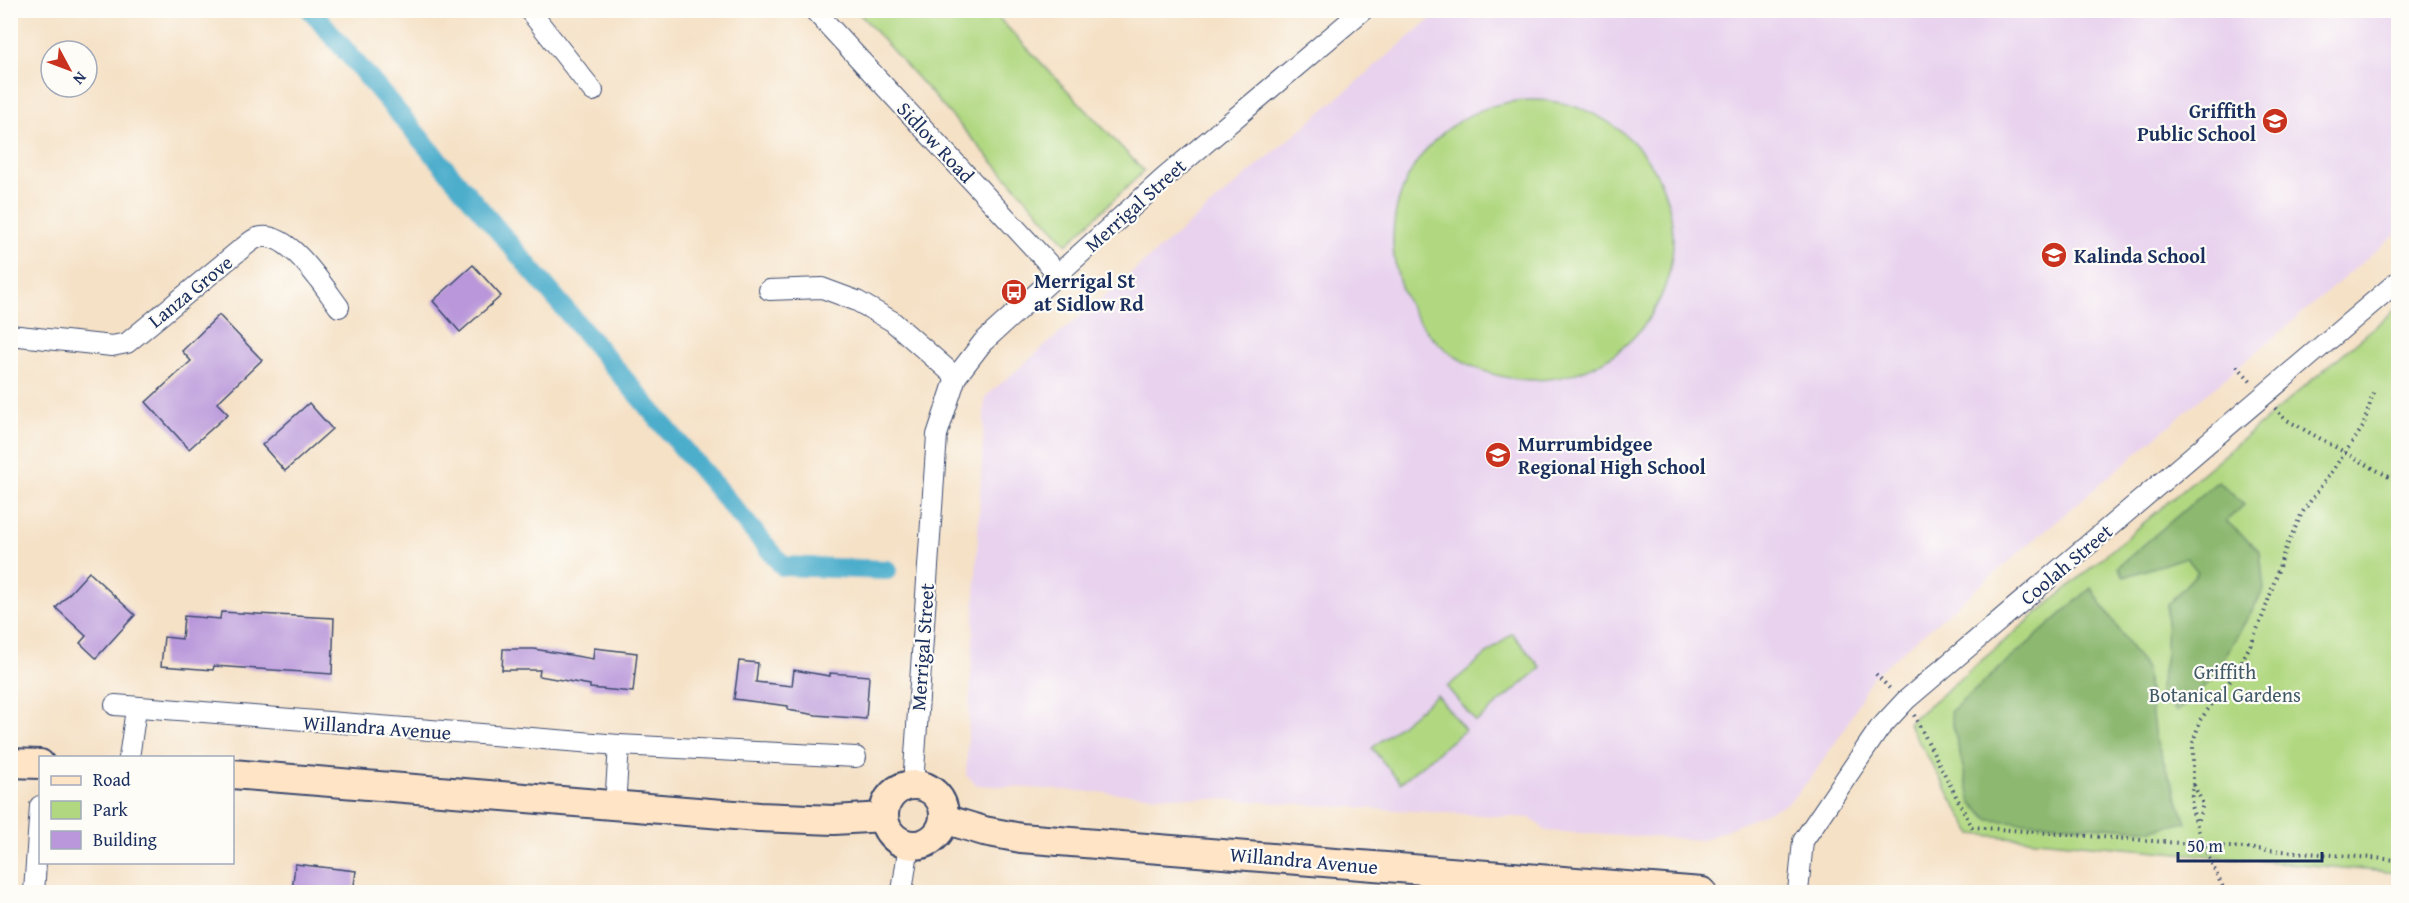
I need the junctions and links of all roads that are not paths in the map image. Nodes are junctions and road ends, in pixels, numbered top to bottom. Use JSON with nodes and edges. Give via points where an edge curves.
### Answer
{"nodes":[{"id":1,"x":529,"y":10,"type":"edge"},
{"id":2,"x":1363,"y":10,"type":"edge"},
{"id":3,"x":814,"y":11,"type":"edge"},
{"id":4,"x":593,"y":91,"type":"dead end"},
{"id":5,"x":1058,"y":274,"type":"junction"},
{"id":6,"x":2398,"y":281,"type":"edge"},
{"id":7,"x":769,"y":290,"type":"dead end"},
{"id":8,"x":339,"y":307,"type":"dead end"},
{"id":9,"x":10,"y":335,"type":"edge"},
{"id":10,"x":956,"y":376,"type":"junction"},
{"id":11,"x":115,"y":705,"type":"dead end"},
{"id":12,"x":136,"y":709,"type":"junction"},
{"id":13,"x":619,"y":745,"type":"junction"},
{"id":14,"x":129,"y":756,"type":"edge"},
{"id":15,"x":856,"y":757,"type":"dead end"},
{"id":16,"x":10,"y":763,"type":"edge"},
{"id":17,"x":39,"y":765,"type":"edge"},
{"id":18,"x":234,"y":774,"type":"edge"},
{"id":19,"x":915,"y":784,"type":"junction"},
{"id":20,"x":615,"y":806,"type":"junction"},
{"id":21,"x":885,"y":817,"type":"junction"},
{"id":22,"x":944,"y":819,"type":"junction"},
{"id":23,"x":39,"y":820,"type":"edge"},
{"id":24,"x":909,"y":844,"type":"junction"},
{"id":25,"x":1642,"y":891,"type":"edge"},
{"id":26,"x":34,"y":892,"type":"edge"},
{"id":27,"x":902,"y":892,"type":"edge"},
{"id":28,"x":1702,"y":892,"type":"edge"},
{"id":29,"x":1798,"y":892,"type":"edge"}],
"edges":[{"from":1,"to":4,"type":"street"},
{"from":2,"to":5,"type":"street","name":"Merrigal Street","via":[[1163,179]]},
{"from":3,"to":5,"type":"street","name":"Sidlow Road"},
{"from":5,"to":10,"type":"street","name":"Merrigal Street","via":[[983,342]]},
{"from":6,"to":29,"type":"street","name":"Coolah Street","via":[[1906,700],[1879,729],[1803,841]]},
{"from":7,"to":10,"type":"street","via":[[822,288],[857,301],[892,321]]},
{"from":8,"to":9,"type":"street","name":"Lanza Grove","via":[[293,249],[271,237],[256,238],[127,343],[112,346]]},
{"from":10,"to":19,"type":"street","name":"Merrigal Street","via":[[937,435]]},
{"from":11,"to":12,"type":"street","name":"Willandra Avenue"},
{"from":12,"to":13,"type":"street","name":"Willandra Avenue"},
{"from":12,"to":14,"type":"street"},
{"from":13,"to":15,"type":"street","name":"Willandra Avenue"},
{"from":13,"to":20,"type":"street"},
{"from":16,"to":17,"type":"street"},
{"from":18,"to":20,"type":"street"},
{"from":19,"to":21,"type":"street","via":[[893,794],[887,802]]},
{"from":19,"to":22,"type":"street","via":[[938,795]]},
{"from":20,"to":21,"type":"street","via":[[796,819]]},
{"from":21,"to":24,"type":"street","via":[[892,835]]},
{"from":22,"to":24,"type":"street","via":[[932,839]]},
{"from":22,"to":25,"type":"street","name":"Willandra Avenue","via":[[1021,838]]},
{"from":23,"to":26,"type":"street"},
{"from":24,"to":27,"type":"street"},
{"from":25,"to":28,"type":"street","name":"Willandra Avenue"}]}
